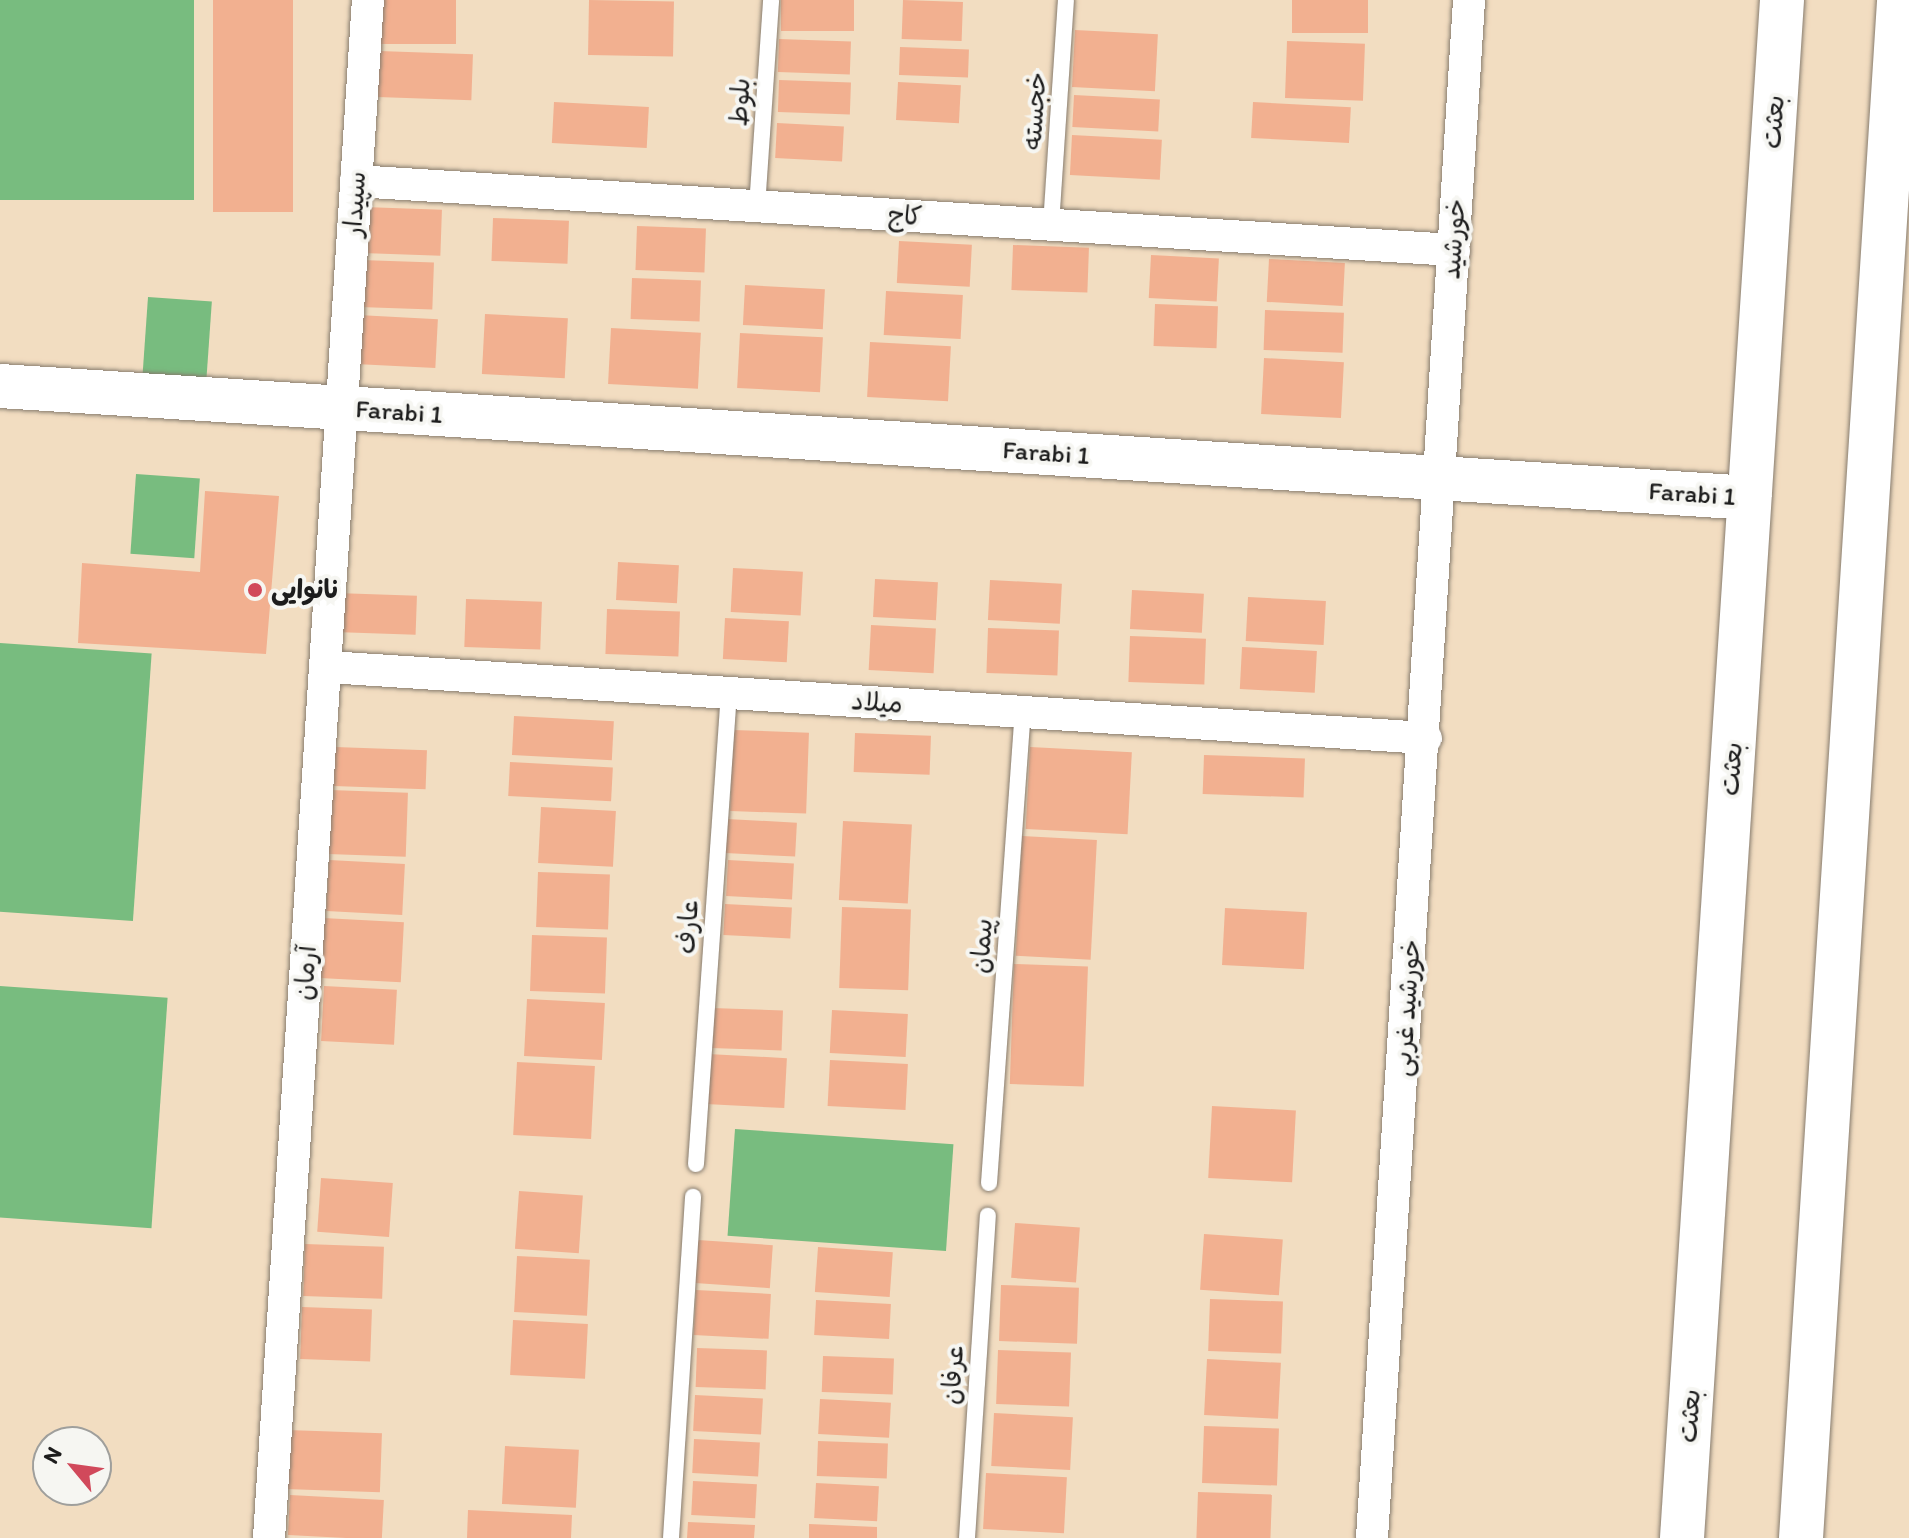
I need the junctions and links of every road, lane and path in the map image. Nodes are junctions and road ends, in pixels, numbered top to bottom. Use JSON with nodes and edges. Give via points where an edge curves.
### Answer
{"nodes":[{"id":1,"x":368,"y":0,"type":"edge"},
{"id":2,"x":771,"y":0,"type":"edge"},
{"id":3,"x":1066,"y":0,"type":"edge"},
{"id":4,"x":1469,"y":0,"type":"edge"},
{"id":5,"x":1782,"y":0,"type":"edge"},
{"id":6,"x":1899,"y":0,"type":"edge"},
{"id":7,"x":356,"y":181,"type":"junction"},
{"id":8,"x":757,"y":207,"type":"junction"},
{"id":9,"x":1051,"y":225,"type":"junction"},
{"id":10,"x":1454,"y":250,"type":"junction"},
{"id":11,"x":0,"y":386,"type":"edge"},
{"id":12,"x":342,"y":408,"type":"junction"},
{"id":13,"x":1439,"y":478,"type":"junction"},
{"id":14,"x":1749,"y":498,"type":"junction"},
{"id":15,"x":328,"y":667,"type":"junction"},
{"id":16,"x":729,"y":693,"type":"junction"},
{"id":17,"x":1023,"y":712,"type":"junction"},
{"id":18,"x":1426,"y":738,"type":"junction"},
{"id":19,"x":696,"y":1164,"type":"dead end"},
{"id":20,"x":989,"y":1183,"type":"dead end"},
{"id":21,"x":693,"y":1197,"type":"dead end"},
{"id":22,"x":988,"y":1216,"type":"dead end"},
{"id":23,"x":269,"y":1538,"type":"edge"},
{"id":24,"x":671,"y":1538,"type":"edge"},
{"id":25,"x":967,"y":1538,"type":"edge"},
{"id":26,"x":1372,"y":1538,"type":"edge"},
{"id":27,"x":1682,"y":1538,"type":"edge"},
{"id":28,"x":1801,"y":1538,"type":"edge"}],
"edges":[{"from":1,"to":7,"type":"street","name":"سپیدار"},
{"from":2,"to":8,"type":"lane","name":"بلوط"},
{"from":3,"to":9,"type":"lane","name":"خجسته"},
{"from":4,"to":10,"type":"street","name":"خورشید"},
{"from":5,"to":14,"type":"main road","name":"بعثت"},
{"from":6,"to":28,"type":"main road"},
{"from":7,"to":8,"type":"street","name":"کاج"},
{"from":7,"to":12,"type":"street","name":"سپیدار"},
{"from":8,"to":9,"type":"street","name":"کاج"},
{"from":9,"to":10,"type":"street","name":"کاج"},
{"from":10,"to":13,"type":"street","name":"خورشید"},
{"from":11,"to":12,"type":"main road","name":"Farabi 1"},
{"from":12,"to":13,"type":"main road","name":"Farabi 1"},
{"from":12,"to":15,"type":"street","name":"آرمان"},
{"from":13,"to":14,"type":"main road","name":"Farabi 1"},
{"from":13,"to":18,"type":"street","name":"خورشید غربی"},
{"from":14,"to":27,"type":"main road","name":"بعثت"},
{"from":15,"to":16,"type":"street","name":"میلاد"},
{"from":15,"to":23,"type":"street","name":"آرمان"},
{"from":16,"to":17,"type":"street","name":"میلاد"},
{"from":16,"to":19,"type":"lane","name":"عارف"},
{"from":17,"to":18,"type":"street","name":"میلاد"},
{"from":17,"to":20,"type":"lane","name":"پیمان"},
{"from":18,"to":26,"type":"street","name":"خورشید غربی"},
{"from":21,"to":24,"type":"lane"},
{"from":22,"to":25,"type":"lane","name":"عرفان"}]}
